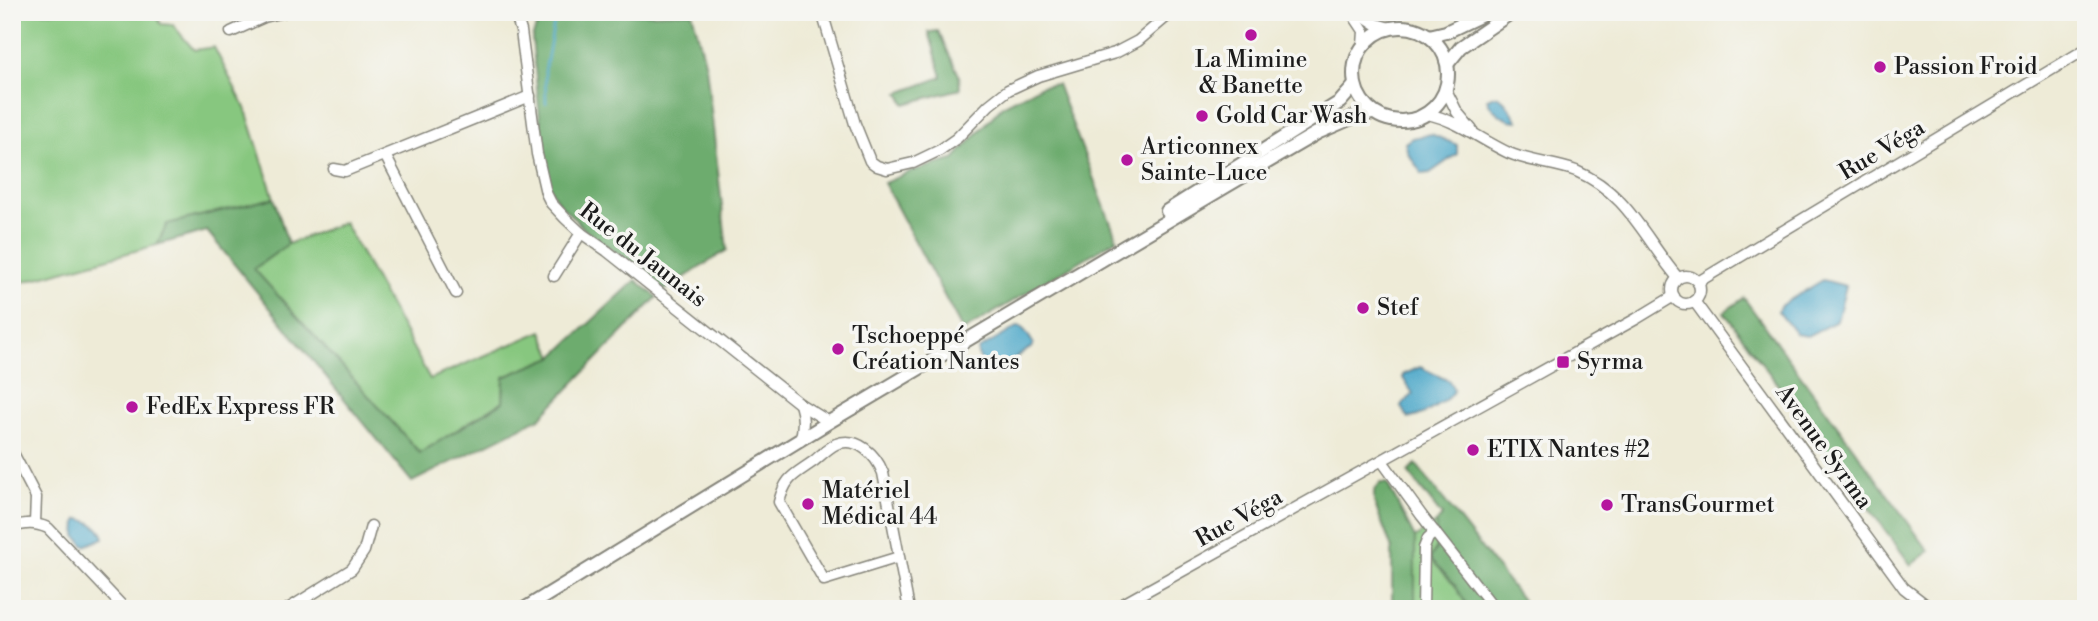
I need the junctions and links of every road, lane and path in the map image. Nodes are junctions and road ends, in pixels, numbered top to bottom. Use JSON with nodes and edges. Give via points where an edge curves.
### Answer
{"nodes":[{"id":1,"x":284,"y":12,"type":"edge"},
{"id":2,"x":515,"y":12,"type":"edge"},
{"id":3,"x":822,"y":12,"type":"edge"},
{"id":4,"x":1172,"y":12,"type":"edge"},
{"id":5,"x":1352,"y":12,"type":"edge"},
{"id":6,"x":1358,"y":12,"type":"edge"},
{"id":7,"x":1488,"y":12,"type":"edge"},
{"id":8,"x":1512,"y":12,"type":"edge"},
{"id":9,"x":1390,"y":28,"type":"junction"},
{"id":10,"x":231,"y":32,"type":"dead end"},
{"id":11,"x":1429,"y":36,"type":"junction"},
{"id":12,"x":1363,"y":45,"type":"junction"},
{"id":13,"x":2086,"y":49,"type":"edge"},
{"id":14,"x":1448,"y":63,"type":"junction"},
{"id":15,"x":1354,"y":85,"type":"junction"},
{"id":16,"x":1446,"y":90,"type":"junction"},
{"id":17,"x":530,"y":96,"type":"junction"},
{"id":18,"x":1373,"y":113,"type":"junction"},
{"id":19,"x":1427,"y":114,"type":"junction"},
{"id":20,"x":1479,"y":138,"type":"junction"},
{"id":21,"x":385,"y":155,"type":"junction"},
{"id":22,"x":334,"y":169,"type":"dead end"},
{"id":23,"x":581,"y":233,"type":"junction"},
{"id":24,"x":1075,"y":275,"type":"junction"},
{"id":25,"x":554,"y":276,"type":"dead end"},
{"id":26,"x":1678,"y":278,"type":"junction"},
{"id":27,"x":1698,"y":282,"type":"junction"},
{"id":28,"x":456,"y":293,"type":"dead end"},
{"id":29,"x":1674,"y":296,"type":"junction"},
{"id":30,"x":1694,"y":301,"type":"junction"},
{"id":31,"x":800,"y":404,"type":"junction"},
{"id":32,"x":829,"y":422,"type":"junction"},
{"id":33,"x":800,"y":440,"type":"junction"},
{"id":34,"x":12,"y":451,"type":"edge"},
{"id":35,"x":1386,"y":459,"type":"junction"},
{"id":36,"x":36,"y":523,"type":"junction"},
{"id":37,"x":371,"y":526,"type":"dead end"},
{"id":38,"x":12,"y":527,"type":"edge"},
{"id":39,"x":1435,"y":532,"type":"junction"},
{"id":40,"x":899,"y":557,"type":"junction"},
{"id":41,"x":125,"y":609,"type":"edge"},
{"id":42,"x":288,"y":609,"type":"edge"},
{"id":43,"x":524,"y":609,"type":"edge"},
{"id":44,"x":909,"y":609,"type":"edge"},
{"id":45,"x":1114,"y":609,"type":"edge"},
{"id":46,"x":1423,"y":609,"type":"edge"},
{"id":47,"x":1495,"y":609,"type":"edge"},
{"id":48,"x":1931,"y":609,"type":"edge"}],
"edges":[{"from":1,"to":10,"type":"street"},
{"from":2,"to":17,"type":"street","name":"Rue du Jaunais","via":[[522,31]]},
{"from":3,"to":4,"type":"street","via":[[870,161],[887,169],[940,150],[1008,90],[1115,53],[1138,41]]},
{"from":5,"to":12,"type":"street","via":[[1364,31]]},
{"from":6,"to":9,"type":"street"},
{"from":7,"to":11,"type":"main road"},
{"from":8,"to":14,"type":"main road","via":[[1461,47]]},
{"from":9,"to":11,"type":"main road","via":[[1410,27]]},
{"from":9,"to":12,"type":"main road"},
{"from":11,"to":14,"type":"main road"},
{"from":12,"to":15,"type":"main road","via":[[1356,57]]},
{"from":13,"to":27,"type":"street","name":"Rue Véga"},
{"from":14,"to":16,"type":"main road"},
{"from":15,"to":18,"type":"main road"},
{"from":15,"to":24,"type":"main road","via":[[1340,102],[1139,229]]},
{"from":16,"to":19,"type":"main road"},
{"from":16,"to":20,"type":"street","via":[[1457,113]]},
{"from":17,"to":21,"type":"street"},
{"from":17,"to":23,"type":"street","name":"Rue du Jaunais","via":[[546,192]]},
{"from":18,"to":19,"type":"main road","via":[[1397,121]]},
{"from":18,"to":24,"type":"main road","via":[[1317,133]]},
{"from":19,"to":20,"type":"street","via":[[1447,119]]},
{"from":20,"to":26,"type":"street","via":[[1516,156],[1572,170],[1608,188]]},
{"from":21,"to":22,"type":"street","via":[[345,171]]},
{"from":21,"to":28,"type":"street"},
{"from":23,"to":25,"type":"street"},
{"from":23,"to":31,"type":"street","name":"Rue du Jaunais"},
{"from":24,"to":32,"type":"main road"},
{"from":26,"to":27,"type":"street","via":[[1691,276]]},
{"from":26,"to":29,"type":"street","via":[[1672,288]]},
{"from":27,"to":30,"type":"street","via":[[1699,295]]},
{"from":29,"to":30,"type":"street","via":[[1685,304]]},
{"from":29,"to":35,"type":"street","name":"Rue Véga"},
{"from":30,"to":48,"type":"street","name":"Avenue Syrma","via":[[1904,588]]},
{"from":31,"to":32,"type":"street","name":"Rue du Jaunais"},
{"from":31,"to":33,"type":"street"},
{"from":32,"to":33,"type":"main road"},
{"from":33,"to":43,"type":"main road"},
{"from":34,"to":36,"type":"street","via":[[36,497]]},
{"from":35,"to":39,"type":"street"},
{"from":35,"to":45,"type":"street","name":"Rue Véga"},
{"from":36,"to":38,"type":"street"},
{"from":36,"to":41,"type":"street","via":[[59,538]]},
{"from":37,"to":42,"type":"street","via":[[364,551],[352,569]]},
{"from":39,"to":46,"type":"street","via":[[1424,548]]},
{"from":39,"to":47,"type":"street"},
{"from":40,"to":40,"type":"street","via":[[883,473],[878,460],[864,447],[852,442],[836,444],[785,483],[779,502],[824,580]]},
{"from":40,"to":44,"type":"street"}]}
